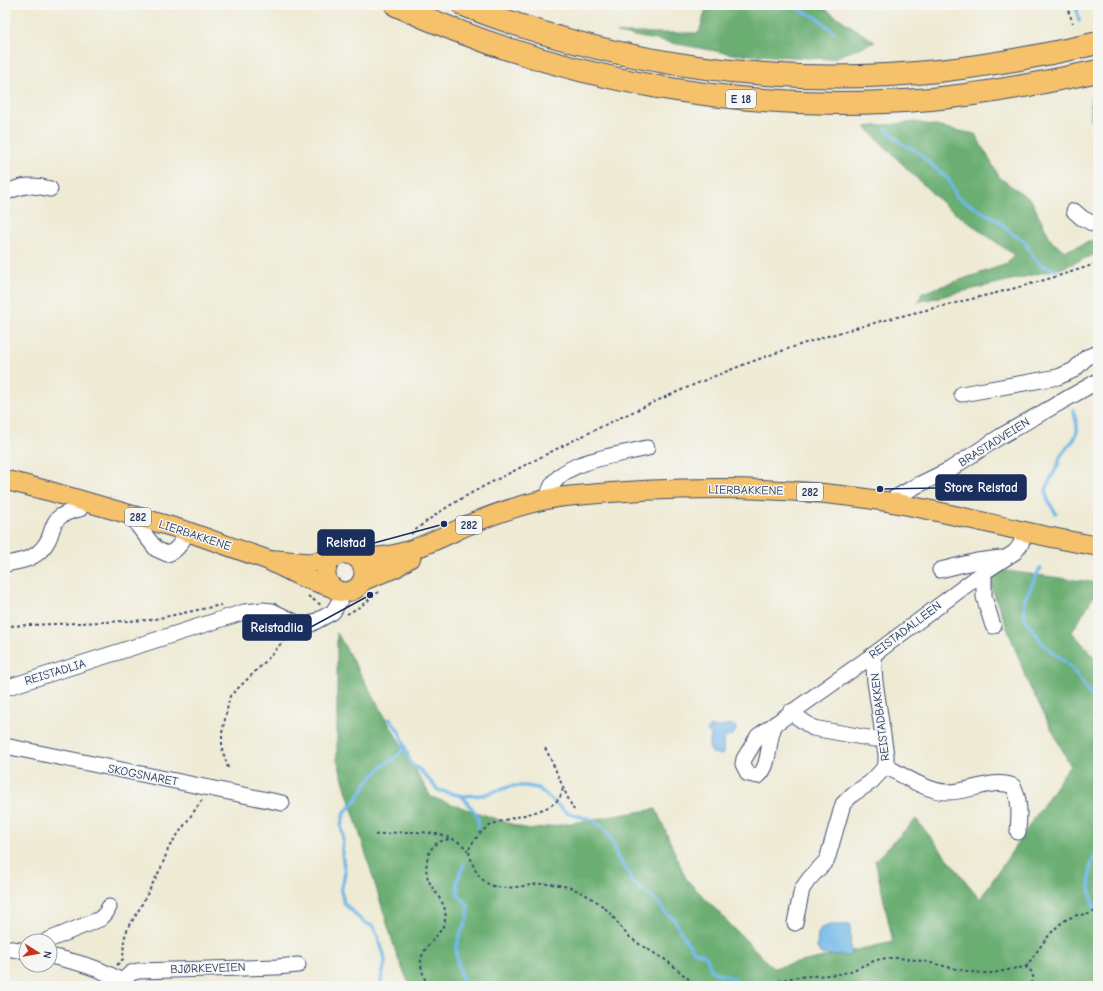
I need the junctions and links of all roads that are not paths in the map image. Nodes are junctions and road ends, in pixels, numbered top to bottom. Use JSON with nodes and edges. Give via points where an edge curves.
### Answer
{"nodes":[{"id":1,"x":396,"y":5,"type":"edge"},
{"id":2,"x":464,"y":5,"type":"edge"},
{"id":3,"x":1098,"y":43,"type":"edge"},
{"id":4,"x":1098,"y":71,"type":"edge"},
{"id":5,"x":50,"y":189,"type":"dead end"},
{"id":6,"x":5,"y":193,"type":"edge"},
{"id":7,"x":1074,"y":211,"type":"dead end"},
{"id":8,"x":1098,"y":226,"type":"edge"},
{"id":9,"x":1098,"y":353,"type":"edge"},
{"id":10,"x":1098,"y":381,"type":"edge"},
{"id":11,"x":962,"y":394,"type":"dead end"},
{"id":12,"x":646,"y":448,"type":"dead end"},
{"id":13,"x":5,"y":480,"type":"edge"},
{"id":14,"x":548,"y":499,"type":"junction"},
{"id":15,"x":888,"y":502,"type":"junction"},
{"id":16,"x":80,"y":509,"type":"dead end"},
{"id":17,"x":138,"y":526,"type":"dead end"},
{"id":18,"x":1024,"y":530,"type":"junction"},
{"id":19,"x":187,"y":532,"type":"junction"},
{"id":20,"x":416,"y":540,"type":"junction"},
{"id":21,"x":1098,"y":546,"type":"edge"},
{"id":22,"x":357,"y":558,"type":"junction"},
{"id":23,"x":332,"y":559,"type":"junction"},
{"id":24,"x":1004,"y":559,"type":"junction"},
{"id":25,"x":268,"y":560,"type":"junction"},
{"id":26,"x":5,"y":564,"type":"edge"},
{"id":27,"x":940,"y":570,"type":"dead end"},
{"id":28,"x":984,"y":572,"type":"junction"},
{"id":29,"x":362,"y":581,"type":"junction"},
{"id":30,"x":338,"y":590,"type":"junction"},
{"id":31,"x":993,"y":626,"type":"dead end"},
{"id":32,"x":873,"y":655,"type":"junction"},
{"id":33,"x":5,"y":688,"type":"edge"},
{"id":34,"x":790,"y":712,"type":"junction"},
{"id":35,"x":776,"y":723,"type":"dead end"},
{"id":36,"x":883,"y":739,"type":"junction"},
{"id":37,"x":5,"y":746,"type":"edge"},
{"id":38,"x":886,"y":766,"type":"junction"},
{"id":39,"x":282,"y":803,"type":"dead end"},
{"id":40,"x":1018,"y":832,"type":"dead end"},
{"id":41,"x":109,"y":907,"type":"dead end"},
{"id":42,"x":795,"y":923,"type":"dead end"},
{"id":43,"x":58,"y":936,"type":"edge"},
{"id":44,"x":5,"y":948,"type":"edge"},
{"id":45,"x":18,"y":950,"type":"edge"},
{"id":46,"x":58,"y":958,"type":"edge"},
{"id":47,"x":298,"y":965,"type":"dead end"},
{"id":48,"x":120,"y":981,"type":"edge"}],
"edges":[{"from":1,"to":4,"type":"highway","number":"E 18","via":[[480,40],[556,65],[651,87],[742,99],[832,103],[918,100],[986,92]]},
{"from":2,"to":3,"type":"highway","number":"E 18","via":[[544,33],[629,55],[718,69],[787,75],[857,76],[937,71],[1023,59]]},
{"from":5,"to":6,"type":"street","via":[[30,185]]},
{"from":7,"to":8,"type":"street"},
{"from":9,"to":11,"type":"street","via":[[1087,357],[1074,370],[1058,377]]},
{"from":10,"to":15,"type":"street","name":"BRASTADVEIEN","via":[[1001,436],[949,470]]},
{"from":12,"to":14,"type":"street","via":[[606,456],[574,467],[551,485]]},
{"from":13,"to":19,"type":"main road","name":"LIERBAKKENE","number":"282"},
{"from":14,"to":15,"type":"main road","name":"LIERBAKKENE","number":"282","via":[[617,492],[730,490],[820,493]]},
{"from":14,"to":20,"type":"main road","name":"LIERBAKKENE","number":"282"},
{"from":15,"to":18,"type":"main road","name":"LIERBAKKENE","number":"282"},
{"from":16,"to":26,"type":"street","via":[[61,514],[43,548],[35,555]]},
{"from":17,"to":19,"type":"street","via":[[156,549],[167,554],[179,547]]},
{"from":18,"to":21,"type":"main road","name":"LIERBAKKENE","number":"282"},
{"from":18,"to":24,"type":"street","name":"REISTADALLEEN","via":[[1021,544],[1015,552]]},
{"from":19,"to":25,"type":"main road","name":"LIERBAKKENE","number":"282"},
{"from":20,"to":22,"type":"main road","name":"LIERBAKKENE","number":"282","via":[[391,556]]},
{"from":20,"to":29,"type":"main road","name":"LIERBAKKENE","number":"282","via":[[416,554],[395,568]]},
{"from":22,"to":23,"type":"main road","number":"282","via":[[343,554]]},
{"from":22,"to":29,"type":"main road","via":[[364,567]]},
{"from":23,"to":25,"type":"main road","name":"LIERBAKKENE","number":"282","via":[[309,563]]},
{"from":23,"to":30,"type":"main road","via":[[326,574]]},
{"from":24,"to":27,"type":"street","via":[[977,561]]},
{"from":24,"to":28,"type":"street","name":"REISTADALLEEN"},
{"from":25,"to":30,"type":"main road","name":"LIERBAKKENE","number":"282","via":[[302,577]]},
{"from":28,"to":31,"type":"street","via":[[984,597]]},
{"from":28,"to":32,"type":"street","name":"REISTADALLEEN"},
{"from":29,"to":30,"type":"main road","number":"282","via":[[356,589]]},
{"from":30,"to":33,"type":"street","name":"REISTADLIA","via":[[333,612],[309,625],[296,623],[272,611],[244,612]]},
{"from":32,"to":34,"type":"street","name":"REISTADALLEEN"},
{"from":32,"to":36,"type":"street","name":"REISTADBAKKEN"},
{"from":34,"to":35,"type":"street","name":"REISTADALLEEN"},
{"from":34,"to":36,"type":"street","via":[[813,728]]},
{"from":36,"to":38,"type":"street","name":"REISTADBAKKEN"},
{"from":37,"to":39,"type":"street","name":"SKOGSNARET"},
{"from":38,"to":40,"type":"street","name":"REISTADBAKKEN","via":[[924,785],[947,792],[1002,783],[1013,786],[1019,808]]},
{"from":38,"to":42,"type":"street","via":[[871,782],[842,804],[827,860],[802,890]]},
{"from":41,"to":43,"type":"street","via":[[100,919]]},
{"from":44,"to":45,"type":"street"},
{"from":46,"to":48,"type":"street","via":[[75,962]]},
{"from":47,"to":48,"type":"street","name":"BJØRKEVEIEN","via":[[138,971]]}]}
